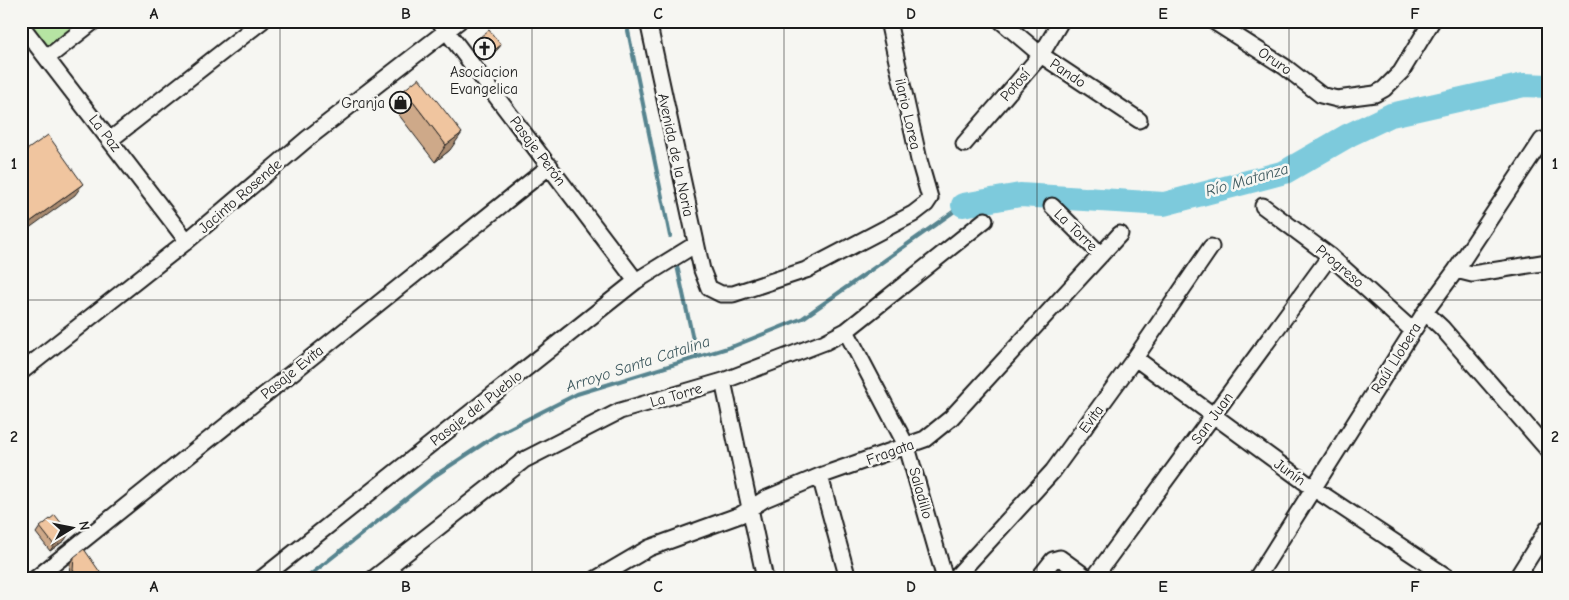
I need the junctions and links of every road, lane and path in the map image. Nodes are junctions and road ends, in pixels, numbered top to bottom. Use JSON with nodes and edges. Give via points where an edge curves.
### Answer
{"nodes":[{"id":1,"x":94,"y":21,"type":"edge"},
{"id":2,"x":262,"y":21,"type":"edge"},
{"id":3,"x":459,"y":21,"type":"edge"},
{"id":4,"x":648,"y":21,"type":"edge"},
{"id":5,"x":888,"y":21,"type":"edge"},
{"id":6,"x":1001,"y":21,"type":"edge"},
{"id":7,"x":1061,"y":21,"type":"edge"},
{"id":8,"x":1213,"y":21,"type":"edge"},
{"id":9,"x":1431,"y":22,"type":"edge"},
{"id":10,"x":21,"y":25,"type":"edge"},
{"id":11,"x":443,"y":26,"type":"edge"},
{"id":12,"x":1041,"y":55,"type":"junction"},
{"id":13,"x":47,"y":58,"type":"junction"},
{"id":14,"x":1139,"y":120,"type":"dead end"},
{"id":15,"x":110,"y":140,"type":"junction"},
{"id":16,"x":1542,"y":140,"type":"dead end"},
{"id":17,"x":964,"y":144,"type":"dead end"},
{"id":18,"x":550,"y":166,"type":"junction"},
{"id":19,"x":1052,"y":206,"type":"dead end"},
{"id":20,"x":1263,"y":206,"type":"dead end"},
{"id":21,"x":984,"y":220,"type":"dead end"},
{"id":22,"x":1120,"y":234,"type":"dead end"},
{"id":23,"x":187,"y":241,"type":"junction"},
{"id":24,"x":696,"y":244,"type":"junction"},
{"id":25,"x":1211,"y":247,"type":"dead end"},
{"id":26,"x":1101,"y":254,"type":"junction"},
{"id":27,"x":1330,"y":256,"type":"junction"},
{"id":28,"x":1548,"y":262,"type":"edge"},
{"id":29,"x":1456,"y":270,"type":"junction"},
{"id":30,"x":636,"y":281,"type":"junction"},
{"id":31,"x":709,"y":288,"type":"joint"},
{"id":32,"x":1425,"y":312,"type":"junction"},
{"id":33,"x":846,"y":331,"type":"junction"},
{"id":34,"x":1413,"y":331,"type":"junction"},
{"id":35,"x":1135,"y":358,"type":"junction"},
{"id":36,"x":21,"y":372,"type":"edge"},
{"id":37,"x":723,"y":381,"type":"junction"},
{"id":38,"x":1213,"y":417,"type":"junction"},
{"id":39,"x":907,"y":447,"type":"junction"},
{"id":40,"x":1548,"y":450,"type":"edge"},
{"id":41,"x":820,"y":476,"type":"junction"},
{"id":42,"x":1313,"y":488,"type":"junction"},
{"id":43,"x":750,"y":509,"type":"junction"},
{"id":44,"x":1548,"y":528,"type":"edge"},
{"id":45,"x":389,"y":566,"type":"junction"},
{"id":46,"x":34,"y":579,"type":"edge"},
{"id":47,"x":261,"y":579,"type":"edge"},
{"id":48,"x":373,"y":579,"type":"edge"},
{"id":49,"x":398,"y":579,"type":"edge"},
{"id":50,"x":596,"y":579,"type":"edge"},
{"id":51,"x":765,"y":579,"type":"edge"},
{"id":52,"x":848,"y":579,"type":"edge"},
{"id":53,"x":946,"y":579,"type":"edge"},
{"id":54,"x":954,"y":579,"type":"edge"},
{"id":55,"x":1038,"y":579,"type":"edge"},
{"id":56,"x":1089,"y":579,"type":"edge"},
{"id":57,"x":1093,"y":579,"type":"edge"},
{"id":58,"x":1256,"y":579,"type":"edge"},
{"id":59,"x":1450,"y":579,"type":"edge"},
{"id":60,"x":1516,"y":579,"type":"edge"}],
"edges":[{"from":1,"to":13,"type":"street"},
{"from":2,"to":15,"type":"street"},
{"from":3,"to":11,"type":"street","name":"Jacinto Rosende"},
{"from":4,"to":24,"type":"street","name":"Avenida de la Noria"},
{"from":5,"to":31,"type":"street","name":"ilario Lorea","via":[[929,191],[930,198],[926,204],[806,270],[733,294],[721,294]]},
{"from":6,"to":12,"type":"street","name":"Pando"},
{"from":7,"to":12,"type":"street","name":"Potosí"},
{"from":8,"to":9,"type":"street","name":"Oruro","via":[[1285,67],[1321,95],[1337,99],[1375,94],[1384,88],[1402,72]]},
{"from":10,"to":13,"type":"street","name":"La Paz"},
{"from":11,"to":18,"type":"street","name":"Pasaje Perón"},
{"from":11,"to":23,"type":"street","name":"Jacinto Rosende"},
{"from":12,"to":14,"type":"street","name":"Pando"},
{"from":12,"to":17,"type":"street","name":"Potosí"},
{"from":13,"to":15,"type":"street","name":"La Paz"},
{"from":15,"to":23,"type":"street","name":"La Paz"},
{"from":16,"to":29,"type":"street","name":"Raúl Llobera"},
{"from":18,"to":30,"type":"street","name":"Pasaje Perón"},
{"from":18,"to":46,"type":"street","name":"Pasaje Evita"},
{"from":19,"to":26,"type":"street","name":"La Torre"},
{"from":20,"to":27,"type":"street","name":"Progreso"},
{"from":21,"to":33,"type":"street","name":"La Torre"},
{"from":22,"to":26,"type":"street","name":"Fragata"},
{"from":23,"to":36,"type":"street","name":"Jacinto Rosende"},
{"from":24,"to":30,"type":"street","name":"Pasaje del Pueblo"},
{"from":24,"to":31,"type":"street","name":"Avenida de la Noria"},
{"from":25,"to":35,"type":"street","name":"Evita"},
{"from":26,"to":39,"type":"street","name":"Fragata","via":[[951,418],[925,439]]},
{"from":27,"to":34,"type":"street","name":"Progreso"},
{"from":27,"to":38,"type":"street","name":"San Juan"},
{"from":28,"to":29,"type":"street","via":[[1472,274]]},
{"from":29,"to":32,"type":"street","name":"Raúl Llobera"},
{"from":30,"to":47,"type":"street","name":"Pasaje del Pueblo"},
{"from":32,"to":34,"type":"street","name":"Raúl Llobera"},
{"from":32,"to":40,"type":"street"},
{"from":33,"to":37,"type":"street","name":"La Torre"},
{"from":33,"to":39,"type":"street","name":"Saladillo"},
{"from":34,"to":42,"type":"street","name":"Raúl Llobera"},
{"from":35,"to":38,"type":"street","name":"Junín"},
{"from":35,"to":54,"type":"street","name":"Evita","via":[[1053,471]]},
{"from":37,"to":43,"type":"street"},
{"from":37,"to":45,"type":"street","name":"La Torre","via":[[620,411],[524,460]]},
{"from":38,"to":42,"type":"street","name":"Junín"},
{"from":38,"to":57,"type":"street","name":"San Juan"},
{"from":39,"to":41,"type":"street","name":"Fragata"},
{"from":39,"to":53,"type":"street","name":"Saladillo"},
{"from":41,"to":43,"type":"street","name":"Fragata","via":[[765,499]]},
{"from":41,"to":52,"type":"street"},
{"from":42,"to":58,"type":"street","name":"Raúl Llobera"},
{"from":42,"to":59,"type":"street","name":"Junín"},
{"from":43,"to":50,"type":"street","name":"Fragata","via":[[649,548]]},
{"from":43,"to":51,"type":"street"},
{"from":44,"to":60,"type":"street"},
{"from":45,"to":48,"type":"street","name":"La Torre"},
{"from":45,"to":49,"type":"street"},
{"from":55,"to":56,"type":"street","via":[[1053,560],[1060,558]]}]}
